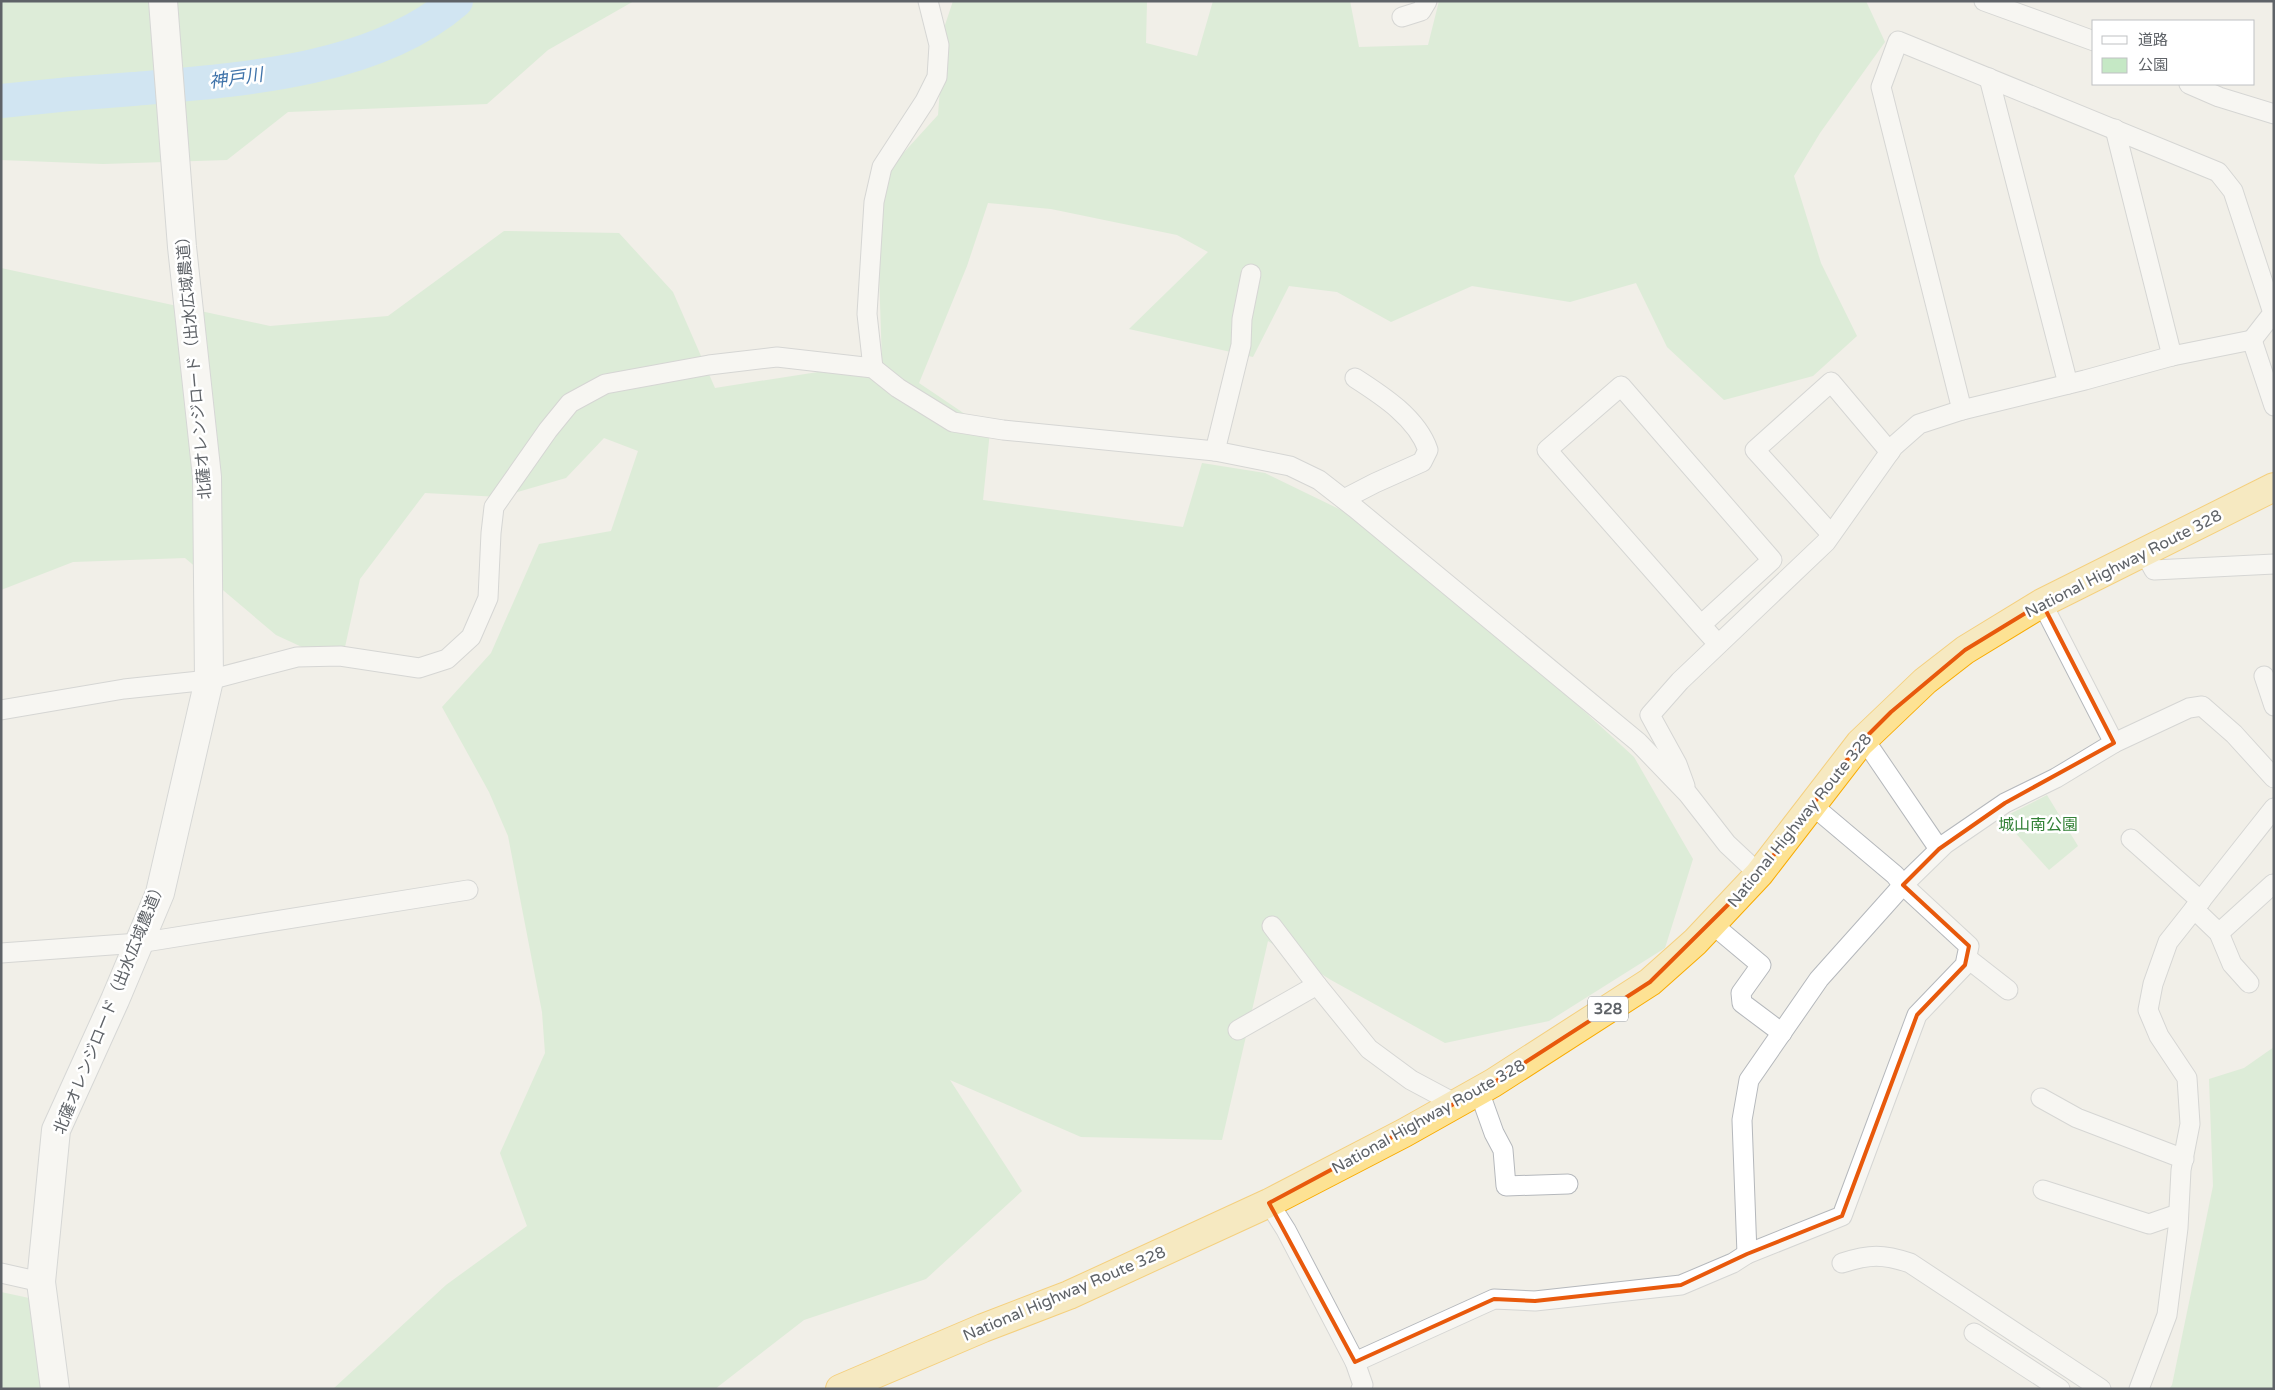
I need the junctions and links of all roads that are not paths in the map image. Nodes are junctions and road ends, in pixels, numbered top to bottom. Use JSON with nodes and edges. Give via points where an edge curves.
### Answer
{"nodes":[{"id":1,"x":928,"y":1,"type":"edge"},
{"id":2,"x":1427,"y":1,"type":"edge"},
{"id":3,"x":1984,"y":1,"type":"edge"},
{"id":4,"x":163,"y":8,"type":"edge"},
{"id":5,"x":1402,"y":17,"type":"dead end"},
{"id":6,"x":2092,"y":40,"type":"edge"},
{"id":7,"x":1989,"y":78,"type":"junction"},
{"id":8,"x":2191,"y":85,"type":"edge"},
{"id":9,"x":2274,"y":114,"type":"edge"},
{"id":10,"x":2115,"y":129,"type":"junction"},
{"id":11,"x":1251,"y":274,"type":"dead end"},
{"id":12,"x":2252,"y":340,"type":"junction"},
{"id":13,"x":2172,"y":356,"type":"junction"},
{"id":14,"x":873,"y":368,"type":"junction"},
{"id":15,"x":1355,"y":378,"type":"dead end"},
{"id":16,"x":2068,"y":384,"type":"junction"},
{"id":17,"x":2274,"y":406,"type":"edge"},
{"id":18,"x":1962,"y":410,"type":"junction"},
{"id":19,"x":1215,"y":451,"type":"junction"},
{"id":20,"x":1890,"y":452,"type":"junction"},
{"id":21,"x":2274,"y":487,"type":"edge"},
{"id":22,"x":1344,"y":500,"type":"junction"},
{"id":23,"x":1831,"y":534,"type":"junction"},
{"id":24,"x":2144,"y":552,"type":"junction"},
{"id":25,"x":2274,"y":564,"type":"edge"},
{"id":26,"x":2042,"y":603,"type":"junction"},
{"id":27,"x":1701,"y":625,"type":"junction"},
{"id":28,"x":1718,"y":644,"type":"junction"},
{"id":29,"x":2264,"y":676,"type":"dead end"},
{"id":30,"x":209,"y":680,"type":"junction"},
{"id":31,"x":2274,"y":706,"type":"edge"},
{"id":32,"x":1,"y":710,"type":"edge"},
{"id":33,"x":1864,"y":739,"type":"junction"},
{"id":34,"x":2114,"y":743,"type":"junction"},
{"id":35,"x":2274,"y":778,"type":"edge"},
{"id":36,"x":1688,"y":794,"type":"junction"},
{"id":37,"x":1812,"y":805,"type":"junction"},
{"id":38,"x":2274,"y":808,"type":"edge"},
{"id":39,"x":2131,"y":838,"type":"dead end"},
{"id":40,"x":1939,"y":849,"type":"junction"},
{"id":41,"x":1759,"y":874,"type":"junction"},
{"id":42,"x":2273,"y":884,"type":"edge"},
{"id":43,"x":1903,"y":885,"type":"junction"},
{"id":44,"x":468,"y":890,"type":"dead end"},
{"id":45,"x":2197,"y":905,"type":"junction"},
{"id":46,"x":1712,"y":924,"type":"junction"},
{"id":47,"x":1272,"y":926,"type":"dead end"},
{"id":48,"x":2219,"y":933,"type":"junction"},
{"id":49,"x":139,"y":943,"type":"junction"},
{"id":50,"x":1,"y":953,"type":"edge"},
{"id":51,"x":1967,"y":958,"type":"junction"},
{"id":52,"x":2249,"y":983,"type":"dead end"},
{"id":53,"x":1317,"y":985,"type":"junction"},
{"id":54,"x":2008,"y":990,"type":"dead end"},
{"id":55,"x":1238,"y":1030,"type":"dead end"},
{"id":56,"x":1782,"y":1033,"type":"junction"},
{"id":57,"x":1479,"y":1091,"type":"junction"},
{"id":58,"x":2041,"y":1098,"type":"dead end"},
{"id":59,"x":1456,"y":1104,"type":"junction"},
{"id":60,"x":2184,"y":1159,"type":"junction"},
{"id":61,"x":1568,"y":1184,"type":"dead end"},
{"id":62,"x":2042,"y":1190,"type":"dead end"},
{"id":63,"x":1269,"y":1203,"type":"junction"},
{"id":64,"x":2178,"y":1214,"type":"junction"},
{"id":65,"x":1747,"y":1254,"type":"junction"},
{"id":66,"x":1842,"y":1263,"type":"dead end"},
{"id":67,"x":1,"y":1273,"type":"edge"},
{"id":68,"x":41,"y":1282,"type":"junction"},
{"id":69,"x":1974,"y":1333,"type":"dead end"},
{"id":70,"x":1355,"y":1362,"type":"junction"},
{"id":71,"x":55,"y":1389,"type":"edge"},
{"id":72,"x":840,"y":1389,"type":"edge"},
{"id":73,"x":1361,"y":1389,"type":"edge"},
{"id":74,"x":2060,"y":1389,"type":"edge"},
{"id":75,"x":2101,"y":1389,"type":"edge"},
{"id":76,"x":2139,"y":1389,"type":"edge"}],
"edges":[{"from":1,"to":14,"type":"street","via":[[939,45],[937,77],[882,167],[874,202],[868,314]]},
{"from":2,"to":5,"type":"street","via":[[1420,11]]},
{"from":3,"to":6,"type":"street"},
{"from":4,"to":30,"type":"street","name":"北薩オレンジロード（出水広域農道）","via":[[182,247],[207,478]]},
{"from":7,"to":10,"type":"street"},
{"from":7,"to":16,"type":"street"},
{"from":7,"to":18,"type":"street","via":[[1898,41],[1881,86]]},
{"from":8,"to":9,"type":"street"},
{"from":10,"to":12,"type":"street","via":[[2218,172],[2233,191],[2273,313]]},
{"from":10,"to":13,"type":"street"},
{"from":11,"to":19,"type":"street","via":[[1242,319],[1241,345]]},
{"from":12,"to":13,"type":"street"},
{"from":12,"to":17,"type":"street"},
{"from":13,"to":16,"type":"street"},
{"from":14,"to":19,"type":"street","via":[[952,422]]},
{"from":14,"to":30,"type":"street","via":[[777,356],[605,384],[570,403],[494,507],[488,598],[471,637],[448,659],[419,668],[340,656],[297,657]]},
{"from":15,"to":22,"type":"street","via":[[1386,398],[1423,436],[1428,450],[1422,462]]},
{"from":16,"to":18,"type":"street"},
{"from":18,"to":20,"type":"street","via":[[1919,424]]},
{"from":19,"to":22,"type":"street","via":[[1290,466],[1319,480]]},
{"from":20,"to":23,"type":"street"},
{"from":20,"to":23,"type":"street","via":[[1831,382],[1755,450]]},
{"from":21,"to":24,"type":"highway","name":"National Highway Route 328","number":"328"},
{"from":22,"to":36,"type":"street","via":[[1592,702],[1638,742]]},
{"from":23,"to":28,"type":"street"},
{"from":24,"to":25,"type":"street","via":[[2154,570]]},
{"from":24,"to":26,"type":"highway","name":"National Highway Route 328","number":"328"},
{"from":26,"to":33,"type":"highway","name":"National Highway Route 328","number":"328","via":[[1931,675]]},
{"from":26,"to":34,"type":"street"},
{"from":27,"to":27,"type":"street","via":[[1547,450],[1621,386],[1772,560]]},
{"from":27,"to":28,"type":"street"},
{"from":28,"to":36,"type":"street","via":[[1650,715],[1677,764]]},
{"from":29,"to":31,"type":"street"},
{"from":30,"to":32,"type":"street","via":[[124,689]]},
{"from":30,"to":49,"type":"street","name":"北薩オレンジロード（出水広域農道）","via":[[160,893]]},
{"from":33,"to":37,"type":"highway","name":"National Highway Route 328","number":"328"},
{"from":33,"to":40,"type":"street"},
{"from":34,"to":35,"type":"street","via":[[2189,708],[2202,706],[2234,734]]},
{"from":34,"to":40,"type":"street","via":[[2005,804]]},
{"from":36,"to":41,"type":"street","via":[[1727,844]]},
{"from":37,"to":41,"type":"highway","name":"National Highway Route 328","number":"328"},
{"from":37,"to":43,"type":"street"},
{"from":38,"to":45,"type":"street"},
{"from":39,"to":45,"type":"street"},
{"from":40,"to":43,"type":"street"},
{"from":41,"to":46,"type":"highway","name":"National Highway Route 328","number":"328"},
{"from":42,"to":48,"type":"street"},
{"from":43,"to":51,"type":"street","via":[[1969,946]]},
{"from":43,"to":56,"type":"street","via":[[1819,978]]},
{"from":44,"to":49,"type":"street"},
{"from":45,"to":48,"type":"street"},
{"from":45,"to":60,"type":"street","via":[[2168,942],[2153,984],[2148,1010],[2159,1036],[2186,1078],[2190,1124]]},
{"from":46,"to":56,"type":"street","via":[[1761,965],[1741,993],[1742,1003]]},
{"from":46,"to":57,"type":"highway","name":"National Highway Route 328","number":"328","via":[[1650,982]]},
{"from":47,"to":53,"type":"street"},
{"from":48,"to":52,"type":"street","via":[[2232,964]]},
{"from":49,"to":50,"type":"street"},
{"from":49,"to":68,"type":"street","name":"北薩オレンジロード（出水広域農道）","via":[[56,1130]]},
{"from":51,"to":54,"type":"street"},
{"from":51,"to":65,"type":"street","via":[[1965,965],[1917,1015],[1842,1216]]},
{"from":53,"to":55,"type":"street"},
{"from":53,"to":59,"type":"street","via":[[1370,1049],[1411,1080]]},
{"from":56,"to":65,"type":"street","via":[[1749,1080],[1742,1120]]},
{"from":57,"to":59,"type":"highway","name":"National Highway Route 328","number":"328"},
{"from":57,"to":61,"type":"street","via":[[1503,1150],[1506,1186]]},
{"from":58,"to":60,"type":"street","via":[[2077,1118]]},
{"from":59,"to":63,"type":"highway","name":"National Highway Route 328","number":"328"},
{"from":60,"to":64,"type":"street"},
{"from":62,"to":64,"type":"street","via":[[2149,1224]]},
{"from":63,"to":70,"type":"street"},
{"from":63,"to":72,"type":"highway","name":"National Highway Route 328","number":"328","via":[[1069,1294]]},
{"from":64,"to":76,"type":"street","via":[[2167,1315]]},
{"from":65,"to":70,"type":"street","via":[[1681,1285],[1535,1301],[1494,1299]]},
{"from":66,"to":75,"type":"street","via":[[1864,1256],[1886,1256],[1910,1263]]},
{"from":67,"to":68,"type":"street"},
{"from":68,"to":71,"type":"street","name":"北薩オレンジロード（出水広域農道）"},
{"from":69,"to":74,"type":"street"},
{"from":70,"to":73,"type":"street","via":[[1363,1385]]}]}
